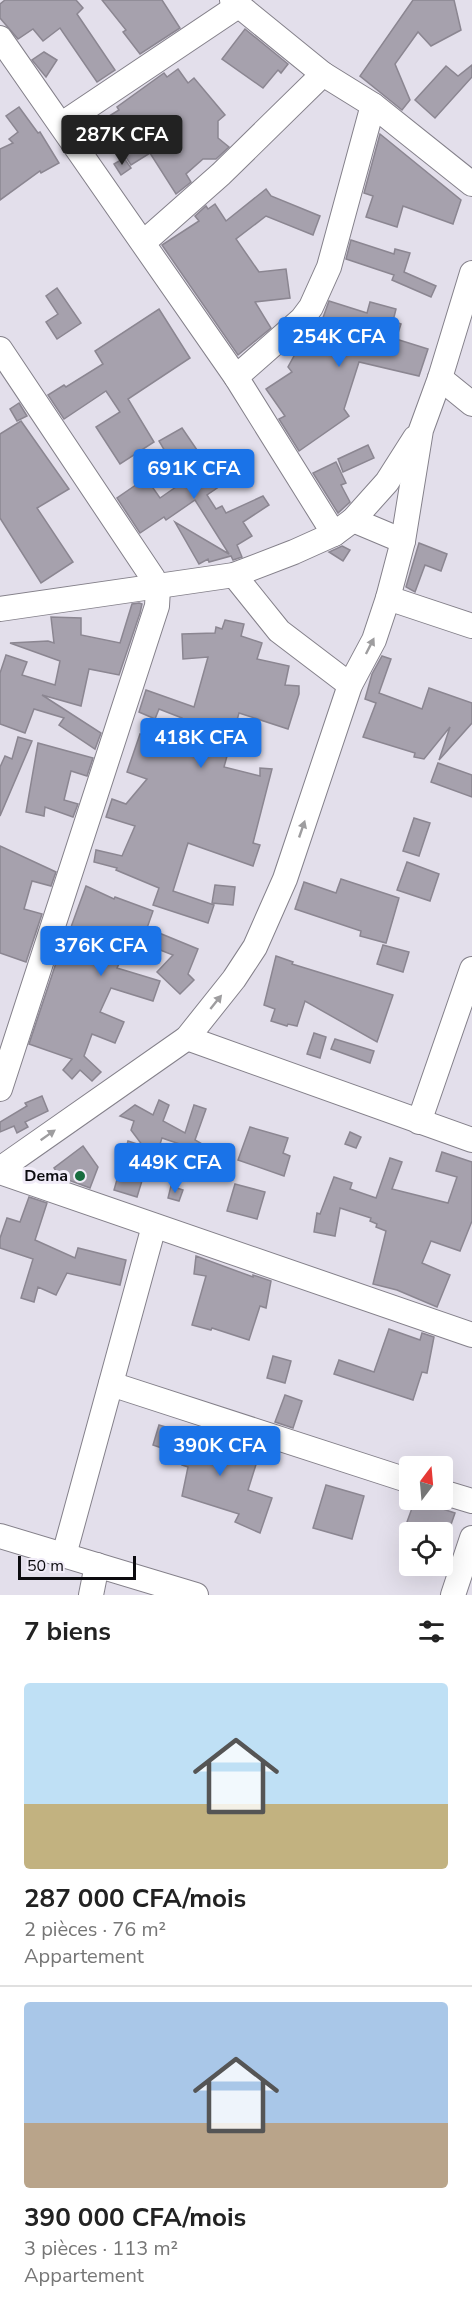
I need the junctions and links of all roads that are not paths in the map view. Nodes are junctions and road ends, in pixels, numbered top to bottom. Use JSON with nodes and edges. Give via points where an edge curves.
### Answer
{"nodes":[{"id":1,"x":235,"y":3,"type":"edge"},
{"id":2,"x":3,"y":50,"type":"edge"},
{"id":3,"x":323,"y":74,"type":"junction"},
{"id":4,"x":373,"y":105,"type":"junction"},
{"id":5,"x":62,"y":124,"type":"junction"},
{"id":6,"x":472,"y":184,"type":"edge"},
{"id":7,"x":144,"y":242,"type":"junction"},
{"id":8,"x":472,"y":273,"type":"edge"},
{"id":9,"x":0,"y":349,"type":"edge"},
{"id":10,"x":236,"y":377,"type":"junction"},
{"id":11,"x":440,"y":378,"type":"junction"},
{"id":12,"x":472,"y":404,"type":"edge"},
{"id":13,"x":421,"y":430,"type":"junction"},
{"id":14,"x":343,"y":527,"type":"junction"},
{"id":15,"x":403,"y":541,"type":"junction"},
{"id":16,"x":234,"y":575,"type":"junction"},
{"id":17,"x":158,"y":588,"type":"junction"},
{"id":18,"x":388,"y":598,"type":"junction"},
{"id":19,"x":0,"y":609,"type":"edge"},
{"id":20,"x":472,"y":626,"type":"edge"},
{"id":21,"x":350,"y":685,"type":"junction"},
{"id":22,"x":472,"y":969,"type":"edge"},
{"id":23,"x":187,"y":1038,"type":"junction"},
{"id":24,"x":7,"y":1047,"type":"edge"},
{"id":25,"x":0,"y":1089,"type":"edge"},
{"id":26,"x":419,"y":1122,"type":"junction"},
{"id":27,"x":472,"y":1140,"type":"edge"},
{"id":28,"x":0,"y":1170,"type":"edge"},
{"id":29,"x":154,"y":1226,"type":"junction"},
{"id":30,"x":472,"y":1335,"type":"edge"},
{"id":31,"x":111,"y":1384,"type":"junction"},
{"id":32,"x":399,"y":1477,"type":"edge"},
{"id":33,"x":453,"y":1495,"type":"edge"},
{"id":34,"x":472,"y":1501,"type":"edge"},
{"id":35,"x":0,"y":1536,"type":"edge"},
{"id":36,"x":472,"y":1538,"type":"edge"},
{"id":37,"x":64,"y":1555,"type":"junction"},
{"id":38,"x":97,"y":1565,"type":"junction"},
{"id":39,"x":91,"y":1595,"type":"edge"},
{"id":40,"x":196,"y":1595,"type":"edge"},
{"id":41,"x":453,"y":1595,"type":"edge"}],
"edges":[{"from":1,"to":3,"type":"street"},
{"from":1,"to":5,"type":"street"},
{"from":2,"to":5,"type":"street"},
{"from":3,"to":4,"type":"street"},
{"from":3,"to":7,"type":"street","via":[[221,174]]},
{"from":4,"to":6,"type":"street"},
{"from":4,"to":10,"type":"street","via":[[329,267],[311,307]]},
{"from":5,"to":7,"type":"street"},
{"from":7,"to":10,"type":"street"},
{"from":8,"to":11,"type":"street"},
{"from":9,"to":17,"type":"street"},
{"from":10,"to":14,"type":"street"},
{"from":11,"to":12,"type":"street"},
{"from":11,"to":13,"type":"street"},
{"from":13,"to":14,"type":"street","via":[[387,482]]},
{"from":13,"to":15,"type":"street"},
{"from":14,"to":15,"type":"street"},
{"from":14,"to":16,"type":"street"},
{"from":15,"to":18,"type":"street"},
{"from":16,"to":17,"type":"street"},
{"from":16,"to":21,"type":"street","via":[[279,631]]},
{"from":17,"to":19,"type":"street"},
{"from":17,"to":24,"type":"street","via":[[157,606]]},
{"from":18,"to":20,"type":"street"},
{"from":21,"to":18,"type":"street","one_way":true,"via":[[374,640]]},
{"from":23,"to":21,"type":"street","one_way":true,"via":[[234,979],[270,917]]},
{"from":22,"to":26,"type":"street"},
{"from":23,"to":26,"type":"street"},
{"from":28,"to":23,"type":"street","one_way":true},
{"from":24,"to":25,"type":"street"},
{"from":26,"to":27,"type":"street"},
{"from":28,"to":29,"type":"street"},
{"from":29,"to":30,"type":"street"},
{"from":29,"to":31,"type":"street"},
{"from":31,"to":32,"type":"street"},
{"from":31,"to":37,"type":"street"},
{"from":33,"to":34,"type":"street"},
{"from":35,"to":37,"type":"street"},
{"from":36,"to":41,"type":"street"},
{"from":37,"to":38,"type":"street"},
{"from":38,"to":39,"type":"street"},
{"from":38,"to":40,"type":"street"}]}
